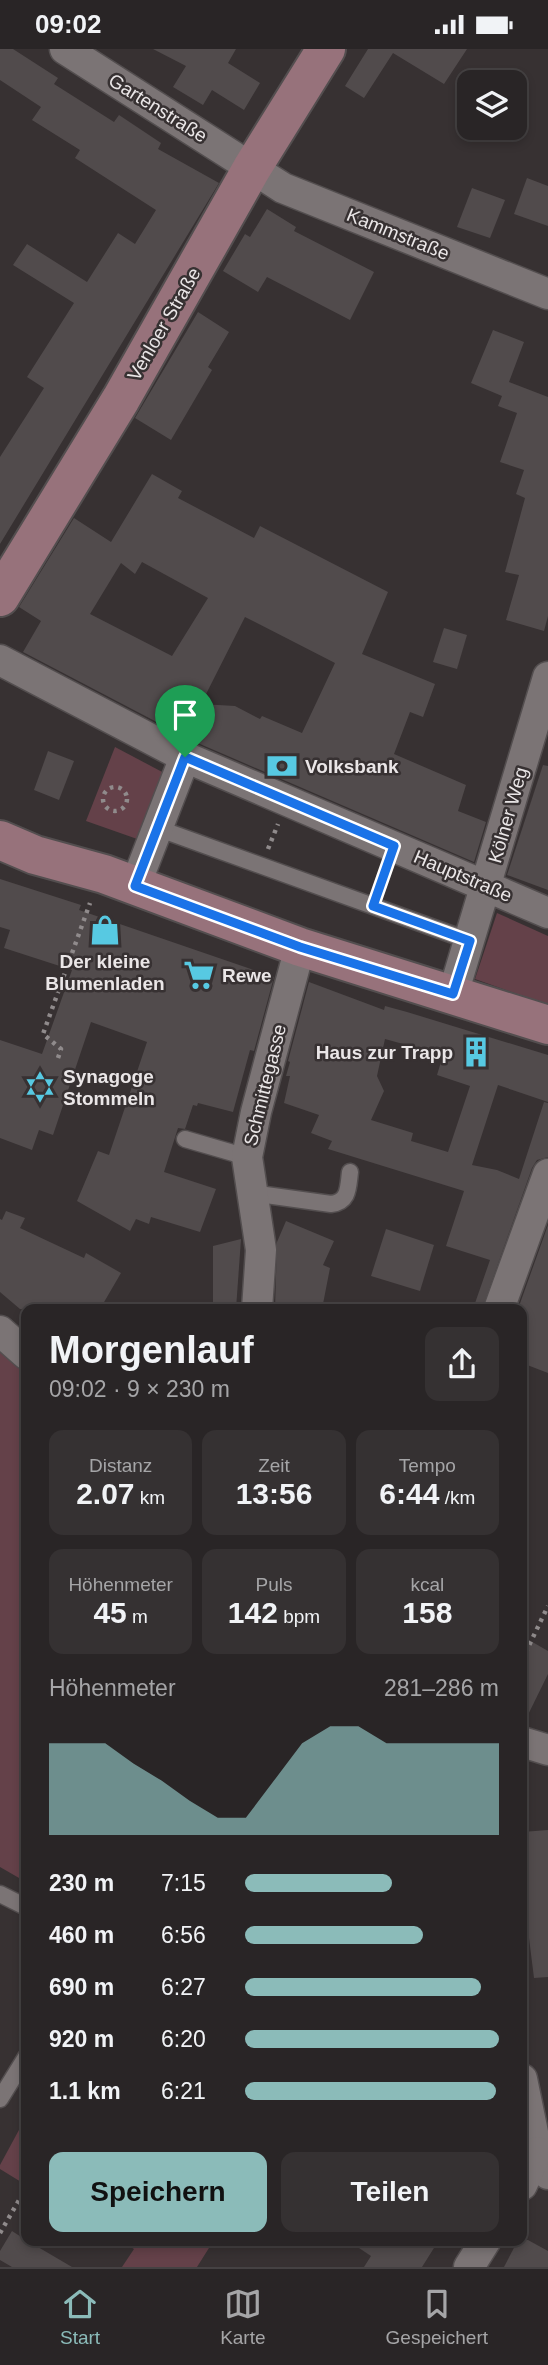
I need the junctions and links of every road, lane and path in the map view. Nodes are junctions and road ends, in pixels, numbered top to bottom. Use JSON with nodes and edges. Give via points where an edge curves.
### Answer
{"nodes":[{"id":1,"x":65,"y":49,"type":"edge"},
{"id":2,"x":326,"y":49,"type":"edge"},
{"id":3,"x":252,"y":167,"type":"junction"},
{"id":4,"x":548,"y":294,"type":"edge"},
{"id":5,"x":0,"y":597,"type":"edge"},
{"id":6,"x":0,"y":660,"type":"edge"},
{"id":7,"x":548,"y":677,"type":"edge"},
{"id":8,"x":185,"y":757,"type":"junction"},
{"id":9,"x":109,"y":789,"type":"joint"},
{"id":10,"x":157,"y":828,"type":"junction"},
{"id":11,"x":0,"y":840,"type":"edge"},
{"id":12,"x":119,"y":880,"type":"junction"},
{"id":13,"x":487,"y":886,"type":"junction"},
{"id":14,"x":548,"y":913,"type":"edge"},
{"id":15,"x":470,"y":941,"type":"junction"},
{"id":16,"x":300,"y":947,"type":"junction"},
{"id":17,"x":453,"y":994,"type":"junction"},
{"id":18,"x":548,"y":1025,"type":"edge"},
{"id":19,"x":58,"y":1058,"type":"dead end"},
{"id":20,"x":185,"y":1139,"type":"dead end"},
{"id":21,"x":247,"y":1157,"type":"junction"},
{"id":22,"x":350,"y":1172,"type":"dead end"},
{"id":23,"x":548,"y":1174,"type":"edge"},
{"id":24,"x":251,"y":1193,"type":"junction"},
{"id":25,"x":257,"y":1304,"type":"edge"},
{"id":26,"x":501,"y":1304,"type":"edge"},
{"id":27,"x":0,"y":1331,"type":"edge"},
{"id":28,"x":21,"y":1350,"type":"edge"},
{"id":29,"x":548,"y":1607,"type":"edge"},
{"id":30,"x":527,"y":1650,"type":"edge"},
{"id":31,"x":527,"y":1744,"type":"edge"},
{"id":32,"x":548,"y":1750,"type":"edge"},
{"id":33,"x":0,"y":1894,"type":"edge"},
{"id":34,"x":21,"y":1904,"type":"edge"},
{"id":35,"x":21,"y":2065,"type":"edge"},
{"id":36,"x":0,"y":2099,"type":"edge"},
{"id":37,"x":527,"y":2100,"type":"edge"},
{"id":38,"x":543,"y":2163,"type":"edge"},
{"id":39,"x":527,"y":2180,"type":"edge"},
{"id":40,"x":21,"y":2197,"type":"edge"},
{"id":41,"x":0,"y":2233,"type":"edge"},
{"id":42,"x":482,"y":2246,"type":"edge"},
{"id":43,"x":469,"y":2267,"type":"edge"}],
"edges":[{"from":1,"to":3,"type":"street","name":"Gartenstraße"},
{"from":2,"to":3,"type":"street","name":"Venloer Straße"},
{"from":3,"to":4,"type":"street","name":"Kammstraße","via":[[283,188]]},
{"from":3,"to":5,"type":"street","name":"Venloer Straße"},
{"from":6,"to":8,"type":"street","name":"Hauptstraße"},
{"from":7,"to":13,"type":"street","name":"Kölner Weg"},
{"from":8,"to":10,"type":"street"},
{"from":8,"to":13,"type":"street","name":"Hauptstraße"},
{"from":9,"to":9,"type":"path","via":[[104,796],[107,807],[113,811],[124,807],[127,796],[123,790]]},
{"from":10,"to":12,"type":"street"},
{"from":10,"to":15,"type":"lane"},
{"from":11,"to":12,"type":"street"},
{"from":12,"to":16,"type":"street"},
{"from":12,"to":19,"type":"path","via":[[85,912],[43,1034],[61,1049]]},
{"from":13,"to":14,"type":"street","name":"Hauptstraße"},
{"from":13,"to":15,"type":"street","name":"Kölner Weg"},
{"from":15,"to":17,"type":"street","name":"Kölner Weg"},
{"from":16,"to":17,"type":"street"},
{"from":16,"to":21,"type":"street","name":"Schmittegasse"},
{"from":17,"to":18,"type":"street"},
{"from":20,"to":21,"type":"lane"},
{"from":21,"to":24,"type":"street","name":"Schmittegasse"},
{"from":22,"to":24,"type":"lane","via":[[346,1196],[339,1203]]},
{"from":23,"to":26,"type":"street"},
{"from":24,"to":25,"type":"street","name":"Schmittegasse","via":[[261,1250]]},
{"from":27,"to":28,"type":"street"},
{"from":29,"to":30,"type":"path"},
{"from":31,"to":32,"type":"street"},
{"from":33,"to":34,"type":"lane"},
{"from":35,"to":36,"type":"lane"},
{"from":37,"to":38,"type":"street"},
{"from":38,"to":39,"type":"street"},
{"from":40,"to":41,"type":"path"},
{"from":42,"to":43,"type":"street"}]}
